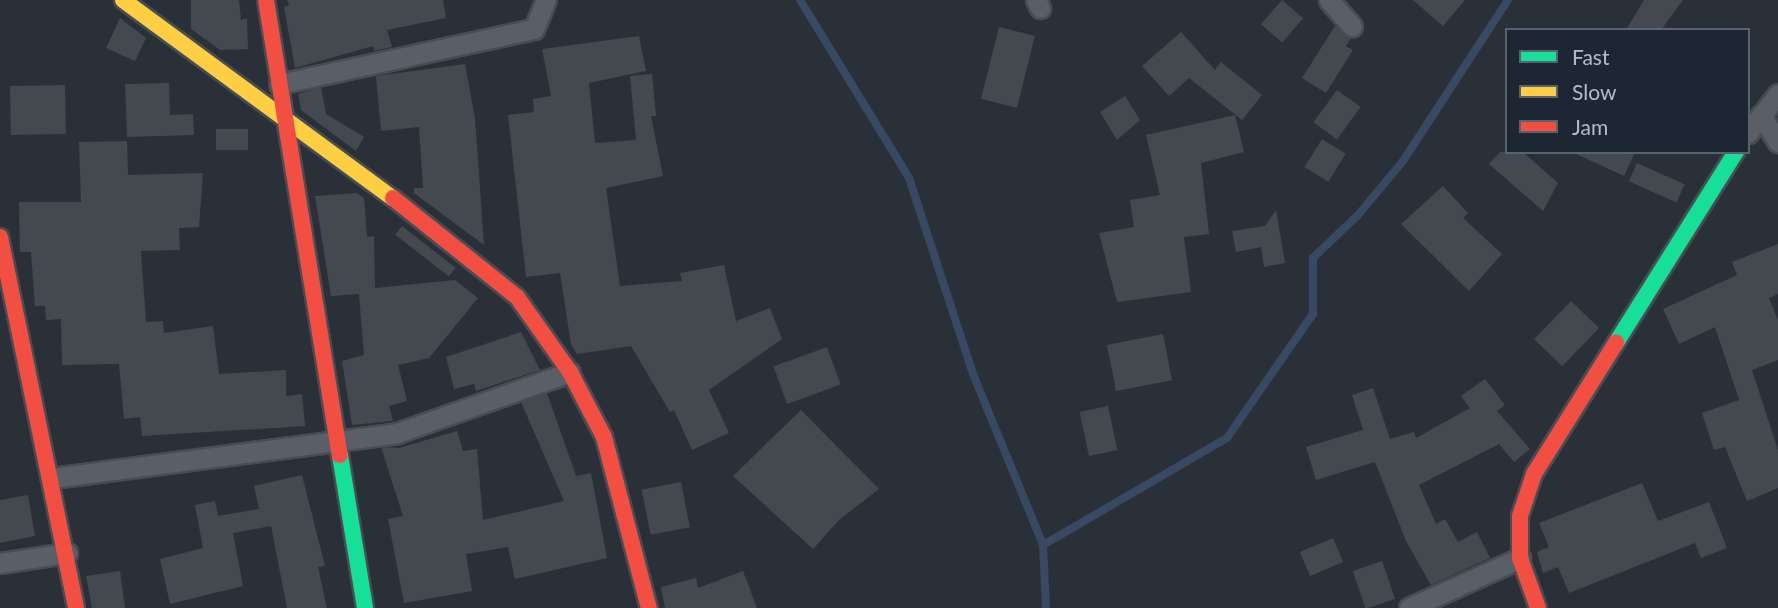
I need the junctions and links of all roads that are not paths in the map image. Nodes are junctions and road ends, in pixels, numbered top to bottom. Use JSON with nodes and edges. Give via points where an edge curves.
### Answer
{"nodes":[{"id":1,"x":123,"y":0,"type":"edge"},
{"id":2,"x":266,"y":0,"type":"edge"},
{"id":3,"x":546,"y":0,"type":"edge"},
{"id":4,"x":1329,"y":0,"type":"edge"},
{"id":5,"x":1352,"y":26,"type":"dead end"},
{"id":6,"x":279,"y":84,"type":"junction"},
{"id":7,"x":1778,"y":94,"type":"edge"},
{"id":8,"x":1761,"y":115,"type":"junction"},
{"id":9,"x":285,"y":123,"type":"junction"},
{"id":10,"x":1750,"y":130,"type":"edge"},
{"id":11,"x":1778,"y":142,"type":"edge"},
{"id":12,"x":1735,"y":154,"type":"edge"},
{"id":13,"x":0,"y":237,"type":"edge"},
{"id":14,"x":9,"y":309,"type":"edge"},
{"id":15,"x":570,"y":372,"type":"junction"},
{"id":16,"x":336,"y":440,"type":"junction"},
{"id":17,"x":52,"y":478,"type":"junction"},
{"id":18,"x":67,"y":553,"type":"junction"},
{"id":19,"x":1520,"y":558,"type":"junction"},
{"id":20,"x":0,"y":563,"type":"edge"},
{"id":21,"x":76,"y":608,"type":"edge"},
{"id":22,"x":365,"y":608,"type":"edge"},
{"id":23,"x":649,"y":608,"type":"edge"},
{"id":24,"x":1409,"y":608,"type":"edge"},
{"id":25,"x":1538,"y":608,"type":"edge"}],
"edges":[{"from":1,"to":9,"type":"street"},
{"from":2,"to":6,"type":"street"},
{"from":3,"to":6,"type":"street","via":[[534,29]]},
{"from":4,"to":5,"type":"street"},
{"from":6,"to":9,"type":"street"},
{"from":7,"to":8,"type":"street"},
{"from":8,"to":10,"type":"street"},
{"from":8,"to":11,"type":"street"},
{"from":9,"to":15,"type":"street","via":[[410,211],[517,297]]},
{"from":9,"to":16,"type":"street"},
{"from":12,"to":19,"type":"street","via":[[1534,474],[1520,516]]},
{"from":13,"to":14,"type":"street"},
{"from":14,"to":17,"type":"street"},
{"from":15,"to":16,"type":"street","via":[[397,433]]},
{"from":15,"to":23,"type":"street","via":[[604,437]]},
{"from":16,"to":17,"type":"street"},
{"from":16,"to":22,"type":"street"},
{"from":17,"to":18,"type":"street"},
{"from":18,"to":20,"type":"street"},
{"from":18,"to":21,"type":"street"},
{"from":19,"to":24,"type":"street"},
{"from":19,"to":25,"type":"street"}]}
